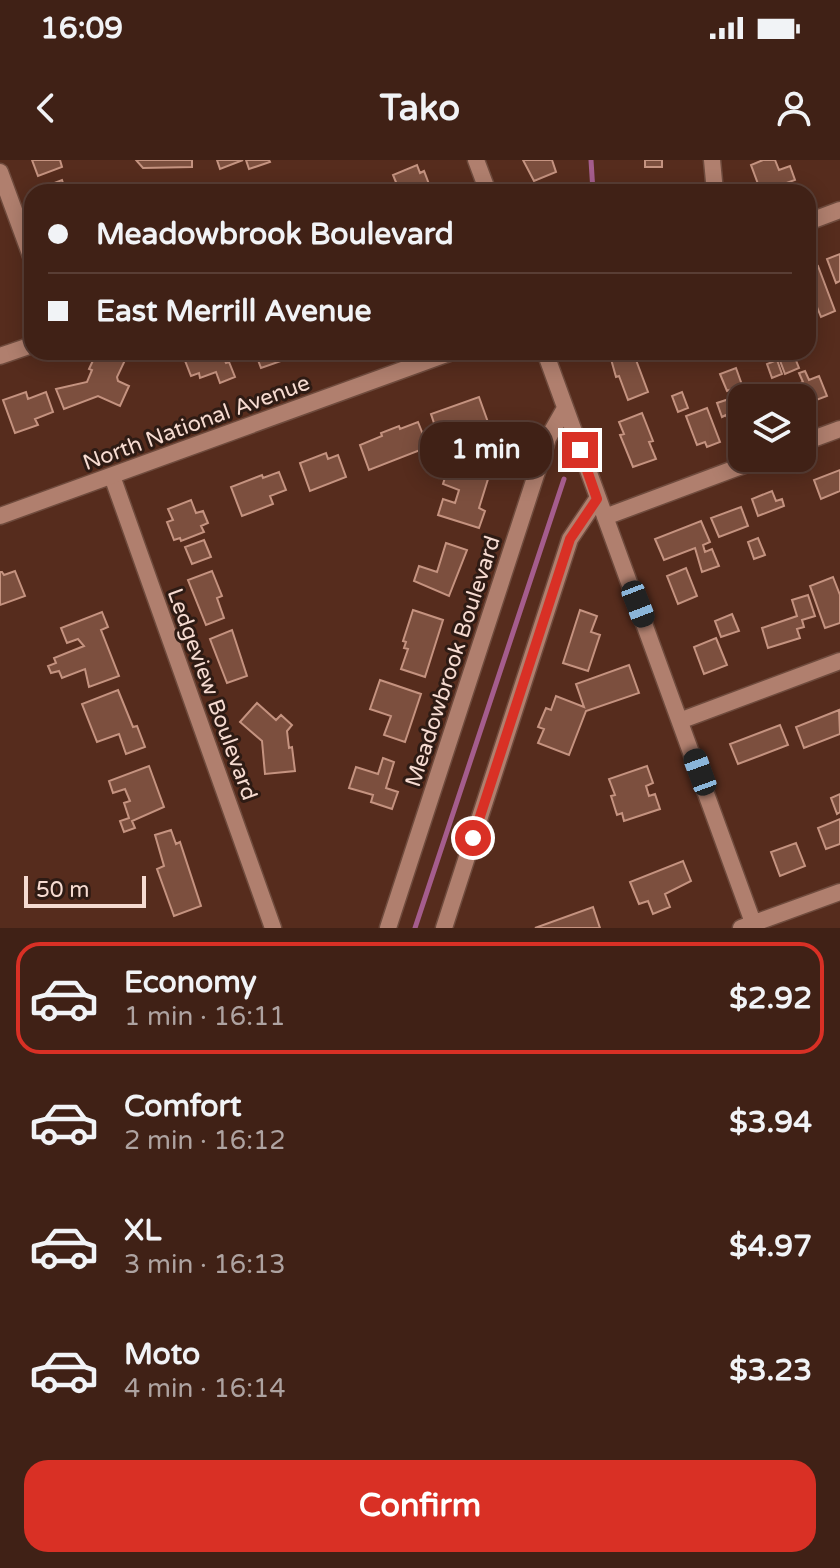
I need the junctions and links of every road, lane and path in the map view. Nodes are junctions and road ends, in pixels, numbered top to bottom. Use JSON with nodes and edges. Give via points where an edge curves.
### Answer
{"nodes":[{"id":1,"x":476,"y":160,"type":"edge"},
{"id":2,"x":712,"y":160,"type":"edge"},
{"id":3,"x":0,"y":172,"type":"edge"},
{"id":4,"x":485,"y":184,"type":"edge"},
{"id":5,"x":714,"y":184,"type":"edge"},
{"id":6,"x":840,"y":210,"type":"edge"},
{"id":7,"x":816,"y":219,"type":"edge"},
{"id":8,"x":24,"y":237,"type":"edge"},
{"id":9,"x":24,"y":348,"type":"edge"},
{"id":10,"x":0,"y":356,"type":"edge"},
{"id":11,"x":430,"y":360,"type":"edge"},
{"id":12,"x":548,"y":360,"type":"edge"},
{"id":13,"x":564,"y":410,"type":"junction"},
{"id":14,"x":840,"y":429,"type":"edge"},
{"id":15,"x":816,"y":438,"type":"edge"},
{"id":16,"x":728,"y":471,"type":"edge"},
{"id":17,"x":112,"y":476,"type":"junction"},
{"id":18,"x":597,"y":499,"type":"junction"},
{"id":19,"x":0,"y":516,"type":"edge"},
{"id":20,"x":605,"y":517,"type":"junction"},
{"id":21,"x":840,"y":661,"type":"edge"},
{"id":22,"x":682,"y":720,"type":"junction"},
{"id":23,"x":840,"y":892,"type":"edge"},
{"id":24,"x":750,"y":926,"type":"edge"},
{"id":25,"x":273,"y":928,"type":"edge"},
{"id":26,"x":388,"y":928,"type":"edge"},
{"id":27,"x":444,"y":928,"type":"edge"}],
"edges":[{"from":1,"to":4,"type":"street"},
{"from":2,"to":5,"type":"street"},
{"from":3,"to":8,"type":"street"},
{"from":6,"to":7,"type":"street"},
{"from":9,"to":10,"type":"street"},
{"from":11,"to":17,"type":"street","name":"North National Avenue"},
{"from":12,"to":13,"type":"street"},
{"from":13,"to":18,"type":"street"},
{"from":13,"to":26,"type":"street","name":"Meadowbrook Boulevard","via":[[548,438]]},
{"from":14,"to":15,"type":"street"},
{"from":16,"to":20,"type":"street"},
{"from":17,"to":19,"type":"street","name":"North National Avenue"},
{"from":17,"to":25,"type":"street","name":"Ledgeview Boulevard"},
{"from":18,"to":20,"type":"street"},
{"from":18,"to":27,"type":"street","via":[[570,539]]},
{"from":20,"to":22,"type":"street"},
{"from":21,"to":22,"type":"street"},
{"from":22,"to":24,"type":"street"},
{"from":23,"to":24,"type":"street"}]}
